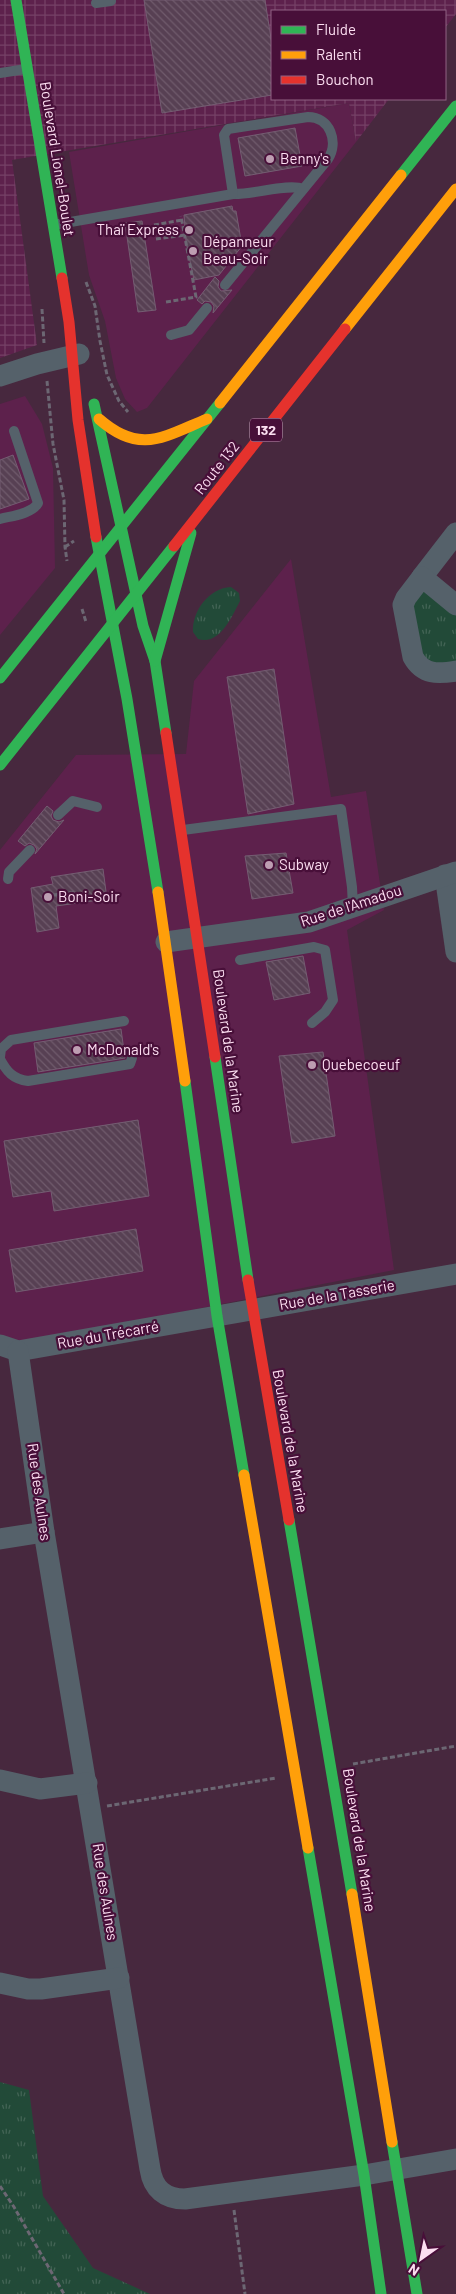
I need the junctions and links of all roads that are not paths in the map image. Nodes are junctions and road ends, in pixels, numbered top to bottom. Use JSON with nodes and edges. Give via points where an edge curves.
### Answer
{"nodes":[{"id":1,"x":16,"y":0,"type":"edge"},
{"id":2,"x":111,"y":1,"type":"edge"},
{"id":3,"x":96,"y":3,"type":"dead end"},
{"id":4,"x":27,"y":69,"type":"junction"},
{"id":5,"x":0,"y":73,"type":"edge"},
{"id":6,"x":456,"y":106,"type":"edge"},
{"id":7,"x":303,"y":189,"type":"junction"},
{"id":8,"x":456,"y":189,"type":"edge"},
{"id":9,"x":233,"y":194,"type":"junction"},
{"id":10,"x":52,"y":225,"type":"junction"},
{"id":11,"x":225,"y":285,"type":"dead end"},
{"id":12,"x":207,"y":308,"type":"dead end"},
{"id":13,"x":171,"y":335,"type":"dead end"},
{"id":14,"x":78,"y":361,"type":"junction"},
{"id":15,"x":0,"y":376,"type":"edge"},
{"id":16,"x":90,"y":391,"type":"dead end"},
{"id":17,"x":99,"y":419,"type":"junction"},
{"id":18,"x":208,"y":419,"type":"junction"},
{"id":19,"x":14,"y":431,"type":"dead end"},
{"id":20,"x":0,"y":519,"type":"edge"},
{"id":21,"x":195,"y":520,"type":"junction"},
{"id":22,"x":122,"y":526,"type":"junction"},
{"id":23,"x":456,"y":533,"type":"edge"},
{"id":24,"x":99,"y":555,"type":"junction"},
{"id":25,"x":422,"y":577,"type":"junction"},
{"id":26,"x":136,"y":592,"type":"junction"},
{"id":27,"x":456,"y":606,"type":"edge"},
{"id":28,"x":112,"y":622,"type":"junction"},
{"id":29,"x":155,"y":661,"type":"junction"},
{"id":30,"x":456,"y":670,"type":"edge"},
{"id":31,"x":0,"y":678,"type":"edge"},
{"id":32,"x":0,"y":765,"type":"edge"},
{"id":33,"x":97,"y":807,"type":"dead end"},
{"id":34,"x":58,"y":815,"type":"dead end"},
{"id":35,"x":181,"y":831,"type":"junction"},
{"id":36,"x":30,"y":850,"type":"dead end"},
{"id":37,"x":450,"y":874,"type":"edge"},
{"id":38,"x":8,"y":879,"type":"dead end"},
{"id":39,"x":353,"y":907,"type":"junction"},
{"id":40,"x":198,"y":937,"type":"junction"},
{"id":41,"x":166,"y":942,"type":"junction"},
{"id":42,"x":456,"y":952,"type":"edge"},
{"id":43,"x":240,"y":960,"type":"dead end"},
{"id":44,"x":124,"y":1021,"type":"dead end"},
{"id":45,"x":312,"y":1023,"type":"dead end"},
{"id":46,"x":0,"y":1058,"type":"edge"},
{"id":47,"x":132,"y":1058,"type":"dead end"},
{"id":48,"x":456,"y":1274,"type":"edge"},
{"id":49,"x":252,"y":1310,"type":"junction"},
{"id":50,"x":217,"y":1316,"type":"junction"},
{"id":51,"x":9,"y":1348,"type":"edge"},
{"id":52,"x":44,"y":1532,"type":"junction"},
{"id":53,"x":0,"y":1539,"type":"edge"},
{"id":54,"x":0,"y":1780,"type":"edge"},
{"id":55,"x":87,"y":1783,"type":"junction"},
{"id":56,"x":119,"y":1978,"type":"junction"},
{"id":57,"x":0,"y":1983,"type":"edge"},
{"id":58,"x":456,"y":2159,"type":"edge"},
{"id":59,"x":398,"y":2169,"type":"junction"},
{"id":60,"x":364,"y":2175,"type":"junction"},
{"id":61,"x":381,"y":2294,"type":"edge"},
{"id":62,"x":417,"y":2294,"type":"edge"}],
"edges":[{"from":1,"to":4,"type":"main road","name":"Boulevard Lionel-Boulet"},
{"from":2,"to":3,"type":"lane"},
{"from":4,"to":5,"type":"lane"},
{"from":4,"to":10,"type":"main road","name":"Boulevard Lionel-Boulet"},
{"from":6,"to":18,"type":"main road"},
{"from":7,"to":9,"type":"lane","via":[[294,187]]},
{"from":7,"to":9,"type":"lane","via":[[328,159],[333,147],[328,127],[314,117],[228,129],[224,135]]},
{"from":7,"to":11,"type":"lane"},
{"from":8,"to":21,"type":"main road","name":"Route 132","number":"132"},
{"from":9,"to":10,"type":"lane"},
{"from":10,"to":14,"type":"main road","name":"Boulevard Lionel-Boulet"},
{"from":12,"to":13,"type":"lane","via":[[189,330]]},
{"from":14,"to":15,"type":"street","via":[[37,364]]},
{"from":14,"to":24,"type":"main road","name":"Boulevard Lionel-Boulet","via":[[78,420]]},
{"from":16,"to":17,"type":"main road"},
{"from":17,"to":18,"type":"main road","via":[[119,435],[140,441]]},
{"from":17,"to":22,"type":"main road"},
{"from":18,"to":22,"type":"main road"},
{"from":19,"to":20,"type":"lane","via":[[38,503],[26,512]]},
{"from":21,"to":26,"type":"main road","name":"Route 132","number":"132"},
{"from":21,"to":29,"type":"main road"},
{"from":22,"to":24,"type":"main road"},
{"from":22,"to":26,"type":"main road"},
{"from":23,"to":25,"type":"street"},
{"from":24,"to":28,"type":"main road","name":"Boulevard Lionel-Boulet"},
{"from":24,"to":31,"type":"main road"},
{"from":25,"to":27,"type":"street"},
{"from":25,"to":30,"type":"street","via":[[403,605],[413,657],[421,668],[428,671]]},
{"from":26,"to":28,"type":"main road","name":"Route 132","number":"132"},
{"from":26,"to":29,"type":"main road","name":"Boulevard de la Marine"},
{"from":28,"to":32,"type":"main road","name":"Route 132","number":"132"},
{"from":28,"to":41,"type":"main road"},
{"from":29,"to":35,"type":"main road","name":"Boulevard de la Marine"},
{"from":33,"to":34,"type":"lane","via":[[73,801]]},
{"from":35,"to":39,"type":"lane","via":[[341,809]]},
{"from":35,"to":40,"type":"main road","name":"Boulevard de la Marine"},
{"from":36,"to":38,"type":"lane","via":[[9,872]]},
{"from":37,"to":39,"type":"street","name":"Rue de l'Amadou"},
{"from":37,"to":42,"type":"street","name":"Rue de l'Amadou"},
{"from":39,"to":40,"type":"street","name":"Rue de l'Amadou","via":[[309,922]]},
{"from":40,"to":41,"type":"street","name":"Rue de l'Amadou"},
{"from":40,"to":49,"type":"main road","name":"Boulevard de la Marine"},
{"from":41,"to":50,"type":"main road"},
{"from":43,"to":45,"type":"lane","via":[[314,947],[325,950],[333,1000]]},
{"from":44,"to":46,"type":"lane","via":[[11,1040],[1,1049]]},
{"from":46,"to":47,"type":"lane","via":[[8,1073],[28,1081],[130,1064]]},
{"from":48,"to":49,"type":"street","name":"Rue de la Tasserie"},
{"from":49,"to":50,"type":"street","name":"Rue de la Tasserie"},
{"from":49,"to":59,"type":"main road","name":"Boulevard de la Marine"},
{"from":50,"to":51,"type":"street","name":"Rue du Trécarré"},
{"from":50,"to":60,"type":"main road"},
{"from":51,"to":52,"type":"street","name":"Rue des Aulnes"},
{"from":52,"to":53,"type":"street"},
{"from":52,"to":55,"type":"street","name":"Rue des Aulnes"},
{"from":54,"to":55,"type":"street","via":[[40,1789]]},
{"from":55,"to":56,"type":"street","name":"Rue des Aulnes"},
{"from":56,"to":57,"type":"street","via":[[41,1989]]},
{"from":56,"to":60,"type":"street","name":"Rue des Aulnes","via":[[150,2175],[166,2196],[179,2199]]},
{"from":58,"to":59,"type":"street","name":"Rue des Aulnes"},
{"from":59,"to":60,"type":"street","name":"Rue des Aulnes"},
{"from":59,"to":62,"type":"main road","name":"Boulevard de la Marine"},
{"from":60,"to":61,"type":"main road"}]}
